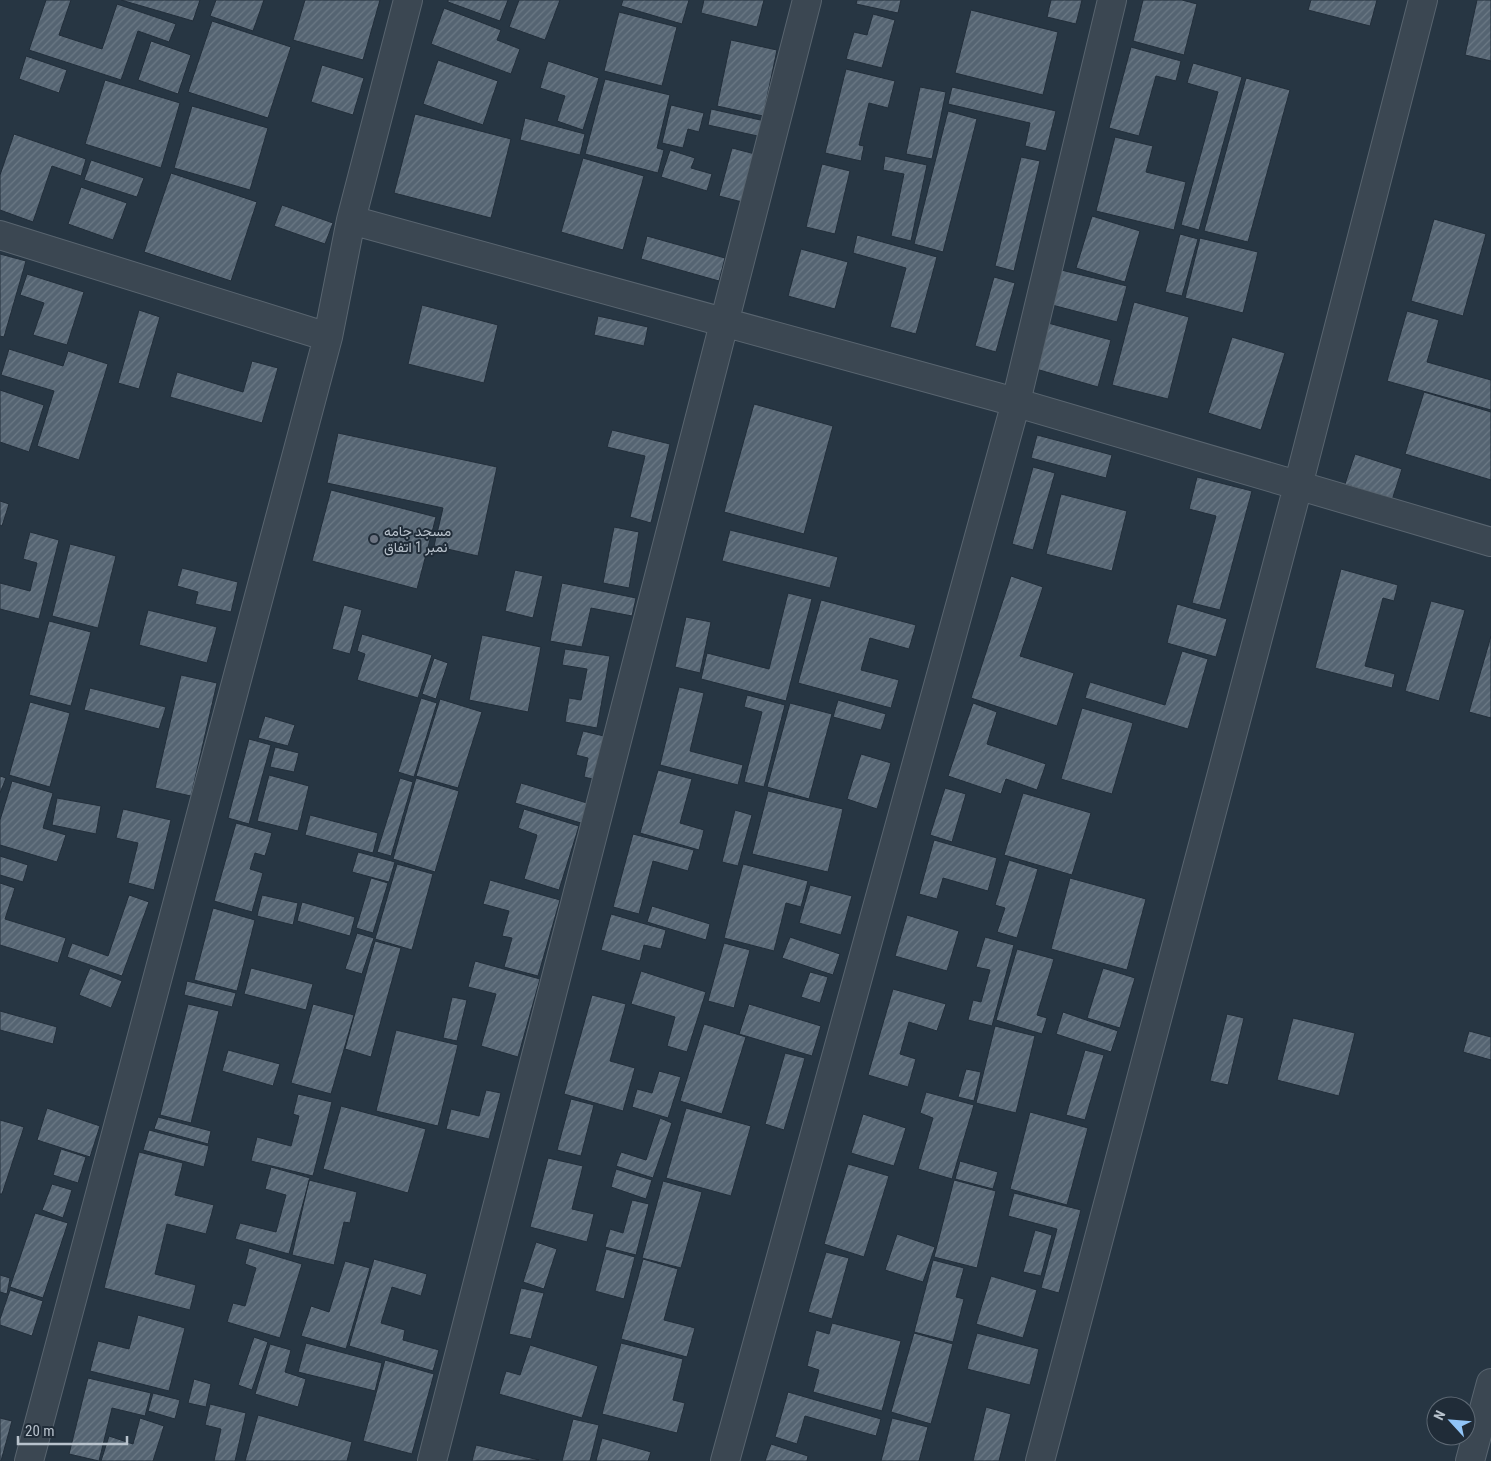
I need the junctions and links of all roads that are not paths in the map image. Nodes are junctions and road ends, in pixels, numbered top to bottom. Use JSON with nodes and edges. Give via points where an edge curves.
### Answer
{"nodes":[{"id":1,"x":408,"y":0,"type":"edge"},
{"id":2,"x":807,"y":0,"type":"edge"},
{"id":3,"x":1112,"y":0,"type":"edge"},
{"id":4,"x":1423,"y":0,"type":"edge"},
{"id":5,"x":351,"y":220,"type":"junction"},
{"id":6,"x":0,"y":235,"type":"edge"},
{"id":7,"x":724,"y":323,"type":"junction"},
{"id":8,"x":328,"y":337,"type":"junction"},
{"id":9,"x":1016,"y":402,"type":"junction"},
{"id":10,"x":1298,"y":486,"type":"junction"},
{"id":11,"x":1491,"y":542,"type":"edge"},
{"id":12,"x":1491,"y":1384,"type":"edge"},
{"id":13,"x":29,"y":1461,"type":"edge"},
{"id":14,"x":432,"y":1461,"type":"edge"},
{"id":15,"x":725,"y":1461,"type":"edge"},
{"id":16,"x":1040,"y":1461,"type":"edge"},
{"id":17,"x":1470,"y":1461,"type":"edge"}],
"edges":[{"from":1,"to":5,"type":"street"},
{"from":2,"to":7,"type":"street"},
{"from":3,"to":9,"type":"street"},
{"from":4,"to":10,"type":"street"},
{"from":5,"to":7,"type":"street"},
{"from":5,"to":8,"type":"street"},
{"from":6,"to":8,"type":"street"},
{"from":7,"to":9,"type":"street"},
{"from":7,"to":14,"type":"street"},
{"from":8,"to":13,"type":"street"},
{"from":9,"to":10,"type":"street"},
{"from":9,"to":15,"type":"street"},
{"from":10,"to":11,"type":"street"},
{"from":10,"to":16,"type":"street"},
{"from":12,"to":17,"type":"street"}]}
